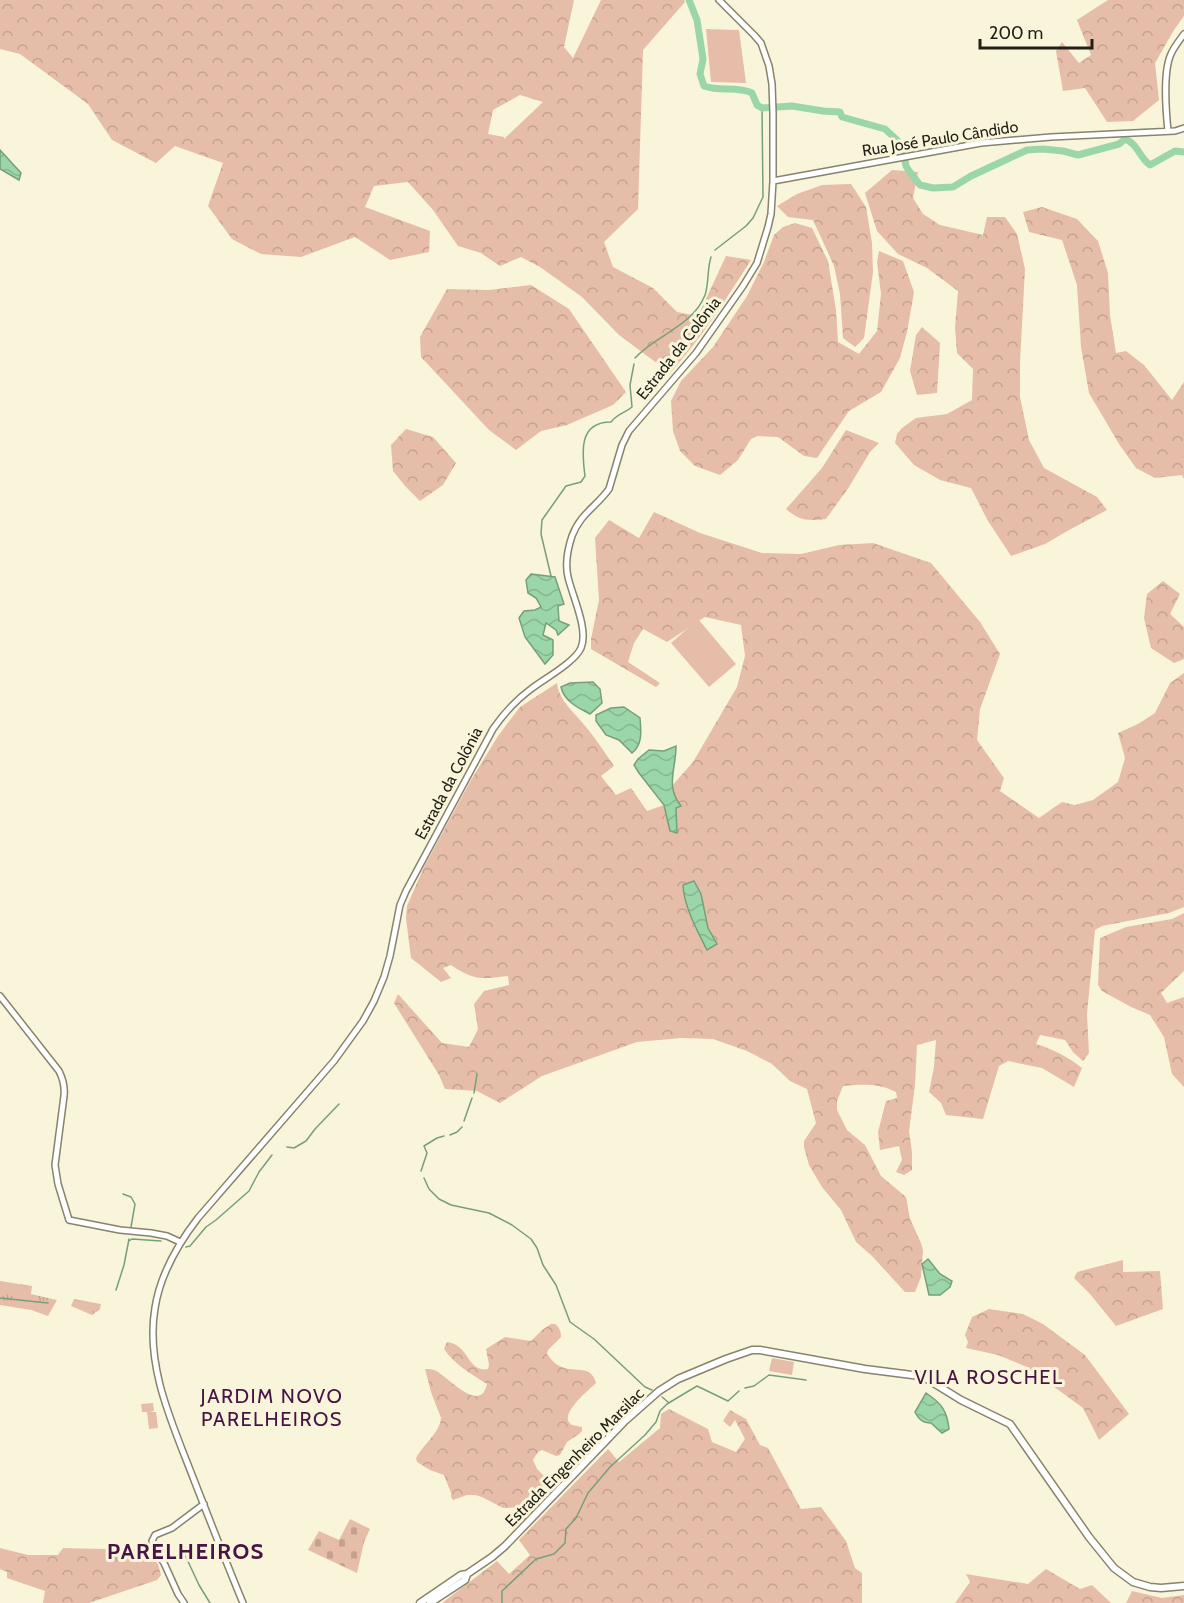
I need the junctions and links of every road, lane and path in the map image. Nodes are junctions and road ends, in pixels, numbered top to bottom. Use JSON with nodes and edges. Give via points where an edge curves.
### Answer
{"nodes":[{"id":1,"x":719,"y":0,"type":"edge"},
{"id":2,"x":1184,"y":34,"type":"edge"},
{"id":3,"x":1184,"y":128,"type":"edge"},
{"id":4,"x":1168,"y":131,"type":"junction"},
{"id":5,"x":773,"y":181,"type":"junction"},
{"id":6,"x":0,"y":996,"type":"edge"},
{"id":7,"x":180,"y":1242,"type":"junction"},
{"id":8,"x":204,"y":1504,"type":"junction"},
{"id":9,"x":467,"y":1574,"type":"junction"},
{"id":10,"x":1184,"y":1586,"type":"edge"},
{"id":11,"x":184,"y":1603,"type":"edge"},
{"id":12,"x":243,"y":1603,"type":"edge"},
{"id":13,"x":420,"y":1603,"type":"edge"},
{"id":14,"x":430,"y":1603,"type":"edge"}],
"edges":[{"from":1,"to":5,"type":"main road","name":"Estrada da Colônia","via":[[761,43],[769,66]]},
{"from":2,"to":4,"type":"main road","via":[[1168,65]]},
{"from":3,"to":4,"type":"main road","name":"Rua José Paulo Cândido"},
{"from":4,"to":5,"type":"main road","name":"Rua José Paulo Cândido","via":[[981,143]]},
{"from":5,"to":7,"type":"main road","name":"Estrada da Colônia","via":[[771,214],[753,273],[696,353],[628,431],[609,489],[581,518],[573,535],[567,575],[581,623],[581,647],[571,660],[514,703],[493,729],[406,891],[384,976],[363,1021],[334,1061]]},
{"from":6,"to":7,"type":"main road","via":[[63,1078],[55,1165],[69,1220],[160,1234]]},
{"from":7,"to":8,"type":"main road","name":"Estrada da Colônia","via":[[154,1309],[154,1358],[163,1394]]},
{"from":8,"to":11,"type":"main road","via":[[153,1538],[153,1548]]},
{"from":8,"to":12,"type":"main road","name":"Estrada da Colônia"},
{"from":9,"to":10,"type":"main road","name":"Estrada Engenheiro Marsilac","via":[[505,1546],[659,1391],[726,1359],[760,1350],[927,1378],[1010,1424],[1114,1568],[1133,1582],[1150,1587]]},
{"from":9,"to":13,"type":"main road","name":"Estrada Engenheiro Marsilac"},
{"from":9,"to":14,"type":"main road","name":"Estrada Engenheiro Marsilac","via":[[465,1580]]}]}
